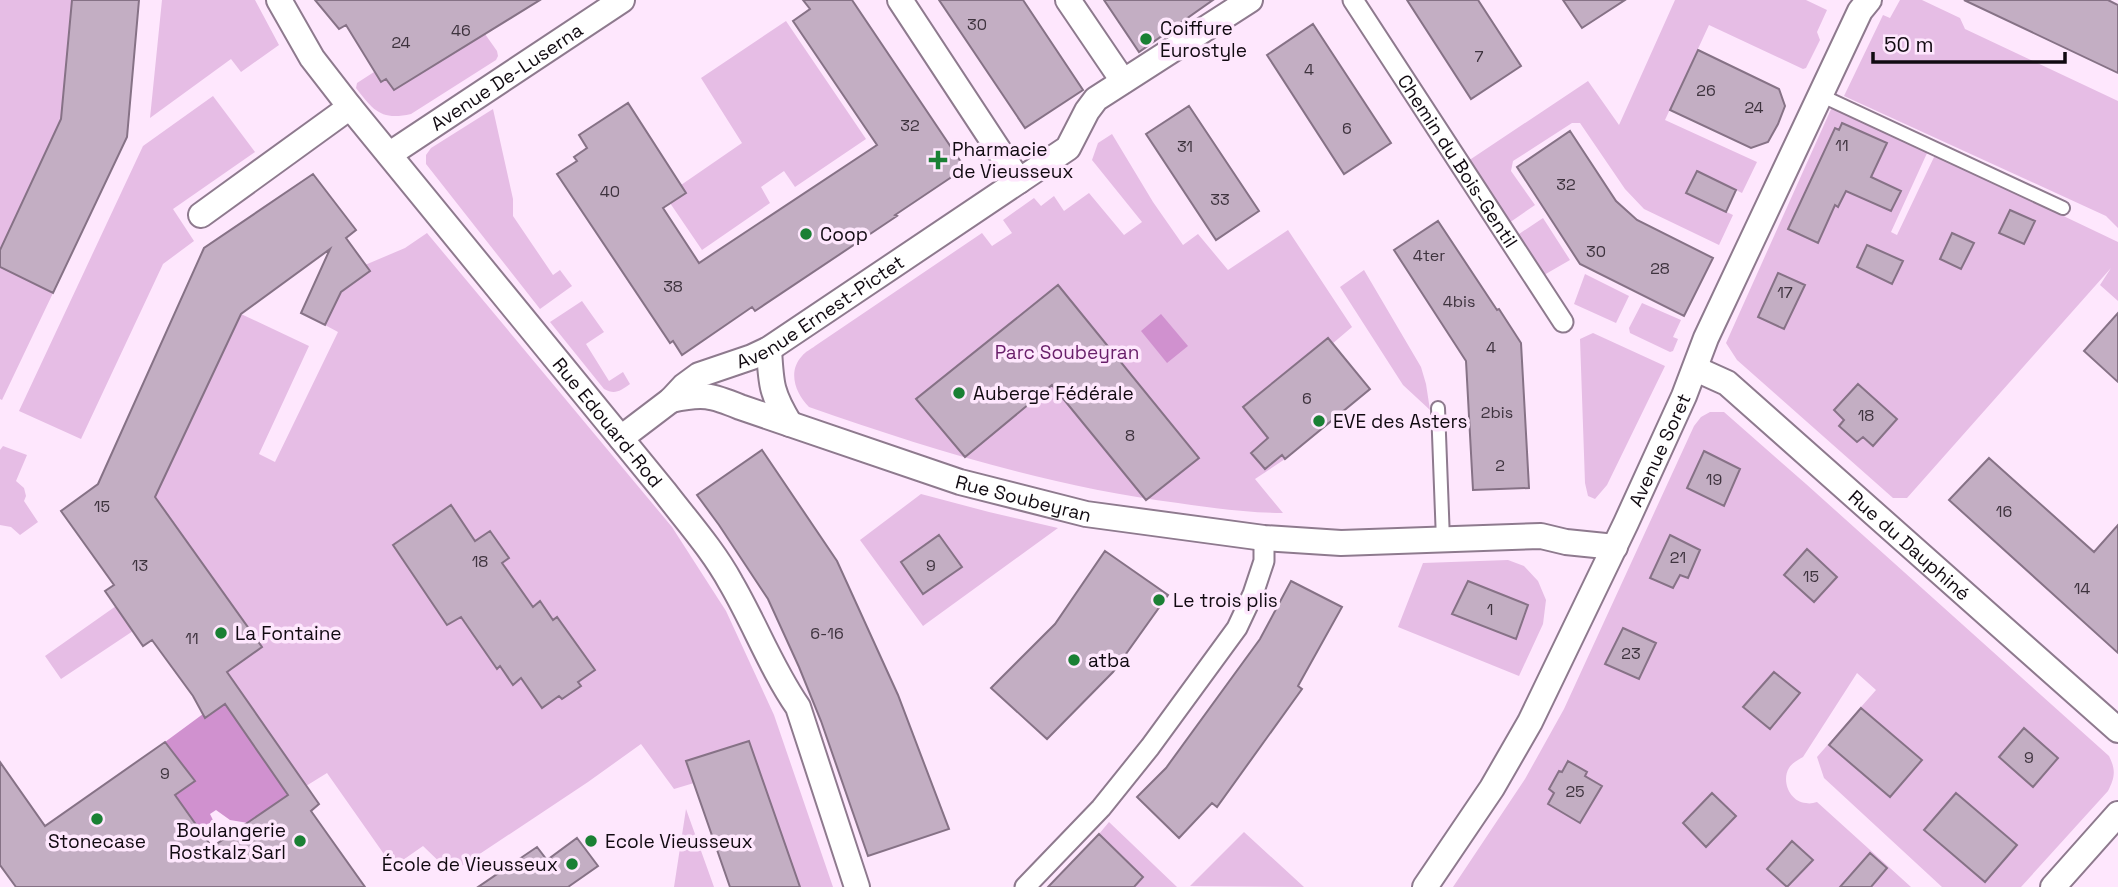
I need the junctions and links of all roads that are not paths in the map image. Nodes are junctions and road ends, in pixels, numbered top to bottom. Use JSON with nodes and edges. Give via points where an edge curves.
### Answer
{"nodes":[{"id":1,"x":279,"y":0,"type":"edge"},
{"id":2,"x":622,"y":0,"type":"edge"},
{"id":3,"x":900,"y":0,"type":"edge"},
{"id":4,"x":1068,"y":0,"type":"edge"},
{"id":5,"x":1250,"y":0,"type":"edge"},
{"id":6,"x":1353,"y":0,"type":"edge"},
{"id":7,"x":1869,"y":0,"type":"edge"},
{"id":8,"x":1123,"y":81,"type":"junction"},
{"id":9,"x":1820,"y":95,"type":"junction"},
{"id":10,"x":350,"y":107,"type":"junction"},
{"id":11,"x":390,"y":154,"type":"junction"},
{"id":12,"x":1019,"y":181,"type":"junction"},
{"id":13,"x":2063,"y":208,"type":"dead end"},
{"id":14,"x":201,"y":215,"type":"dead end"},
{"id":15,"x":1563,"y":322,"type":"dead end"},
{"id":16,"x":769,"y":349,"type":"junction"},
{"id":17,"x":1696,"y":369,"type":"junction"},
{"id":18,"x":671,"y":400,"type":"junction"},
{"id":19,"x":1438,"y":408,"type":"dead end"},
{"id":20,"x":790,"y":424,"type":"junction"},
{"id":21,"x":621,"y":438,"type":"junction"},
{"id":22,"x":1264,"y":538,"type":"junction"},
{"id":23,"x":1443,"y":540,"type":"junction"},
{"id":24,"x":1615,"y":547,"type":"junction"},
{"id":25,"x":2118,"y":730,"type":"edge"},
{"id":26,"x":2118,"y":814,"type":"edge"},
{"id":27,"x":857,"y":887,"type":"edge"},
{"id":28,"x":1025,"y":887,"type":"edge"},
{"id":29,"x":1425,"y":887,"type":"edge"},
{"id":30,"x":2053,"y":887,"type":"edge"}],
"edges":[{"from":1,"to":10,"type":"street","name":"Rue Edouard-Rod","via":[[312,58]]},
{"from":2,"to":11,"type":"street","name":"Avenue De-Luserna"},
{"from":3,"to":12,"type":"street"},
{"from":4,"to":8,"type":"street"},
{"from":5,"to":8,"type":"street","name":"Avenue Ernest-Pictet"},
{"from":6,"to":15,"type":"street","name":"Chemin du Bois-Gentil"},
{"from":7,"to":9,"type":"street","name":"Avenue Soret"},
{"from":8,"to":12,"type":"street","name":"Avenue Ernest-Pictet","via":[[1096,99],[1068,148]]},
{"from":9,"to":13,"type":"lane"},
{"from":9,"to":17,"type":"street","name":"Avenue Soret","via":[[1706,338]]},
{"from":10,"to":11,"type":"street","name":"Rue Edouard-Rod"},
{"from":10,"to":14,"type":"street"},
{"from":11,"to":21,"type":"street","name":"Rue Edouard-Rod"},
{"from":12,"to":16,"type":"street","name":"Avenue Ernest-Pictet"},
{"from":16,"to":18,"type":"street","name":"Avenue Ernest-Pictet","via":[[699,375]]},
{"from":16,"to":20,"type":"street","via":[[771,385]]},
{"from":17,"to":24,"type":"street","name":"Avenue Soret"},
{"from":17,"to":25,"type":"street","name":"Rue du Dauphiné","via":[[1727,383]]},
{"from":18,"to":20,"type":"street","name":"Rue Soubeyran","via":[[714,397]]},
{"from":18,"to":21,"type":"street","name":"Avenue Ernest-Pictet"},
{"from":19,"to":23,"type":"lane"},
{"from":20,"to":22,"type":"street","name":"Rue Soubeyran","via":[[960,482],[1086,514]]},
{"from":21,"to":27,"type":"street","name":"Rue Edouard-Rod","via":[[729,579],[780,681],[798,707]]},
{"from":22,"to":23,"type":"street","name":"Rue Soubeyran","via":[[1341,543]]},
{"from":22,"to":28,"type":"street","via":[[1264,561],[1237,628],[1101,808]]},
{"from":23,"to":24,"type":"street","name":"Rue Soubeyran","via":[[1541,536]]},
{"from":24,"to":29,"type":"street","name":"Avenue Soret","via":[[1530,722]]},
{"from":26,"to":30,"type":"street"}]}
